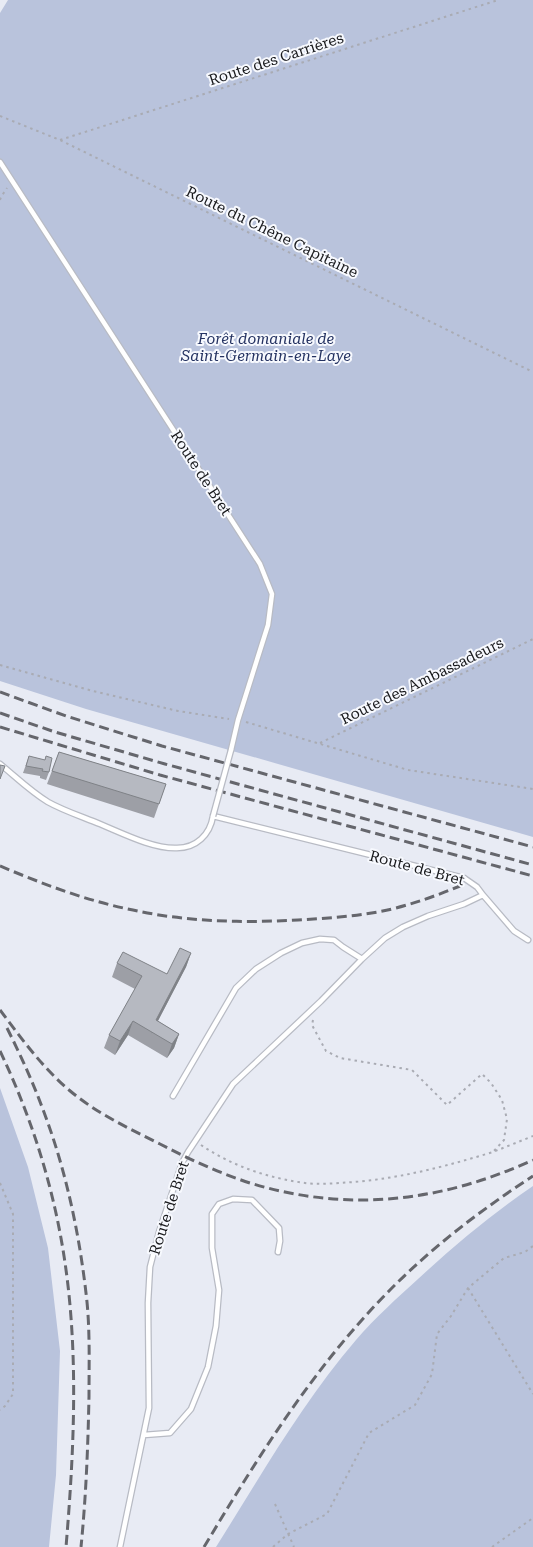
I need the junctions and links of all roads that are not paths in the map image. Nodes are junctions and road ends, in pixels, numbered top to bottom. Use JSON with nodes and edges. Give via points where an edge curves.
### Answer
{"nodes":[{"id":1,"x":0,"y":162,"type":"edge"},
{"id":2,"x":0,"y":764,"type":"edge"},
{"id":3,"x":213,"y":816,"type":"junction"},
{"id":4,"x":483,"y":895,"type":"junction"},
{"id":5,"x":528,"y":940,"type":"dead end"},
{"id":6,"x":362,"y":959,"type":"junction"},
{"id":7,"x":173,"y":1096,"type":"dead end"},
{"id":8,"x":278,"y":1252,"type":"dead end"},
{"id":9,"x":144,"y":1435,"type":"junction"},
{"id":10,"x":120,"y":1547,"type":"edge"}],
"edges":[{"from":1,"to":3,"type":"lane","name":"Route de Bret","bridge":true,"via":[[260,564],[272,594],[268,626],[238,720]]},
{"from":2,"to":3,"type":"lane","name":"Route de Bret","via":[[50,803],[155,845],[177,848],[192,845],[203,838]]},
{"from":3,"to":4,"type":"lane","name":"Route de Bret","via":[[464,878]]},
{"from":4,"to":5,"type":"lane","via":[[514,931]]},
{"from":4,"to":6,"type":"lane","name":"Route de Bret","via":[[403,927]]},
{"from":6,"to":7,"type":"lane","via":[[334,940],[320,938],[281,953],[256,969],[236,988]]},
{"from":6,"to":9,"type":"lane","name":"Route de Bret","via":[[233,1084],[182,1163],[150,1267],[149,1408]]},
{"from":8,"to":9,"type":"lane","via":[[279,1228],[252,1200],[219,1204],[212,1214],[212,1248],[219,1290],[208,1367],[191,1409],[170,1433]]},
{"from":9,"to":10,"type":"lane","name":"Route de Bret"}]}
